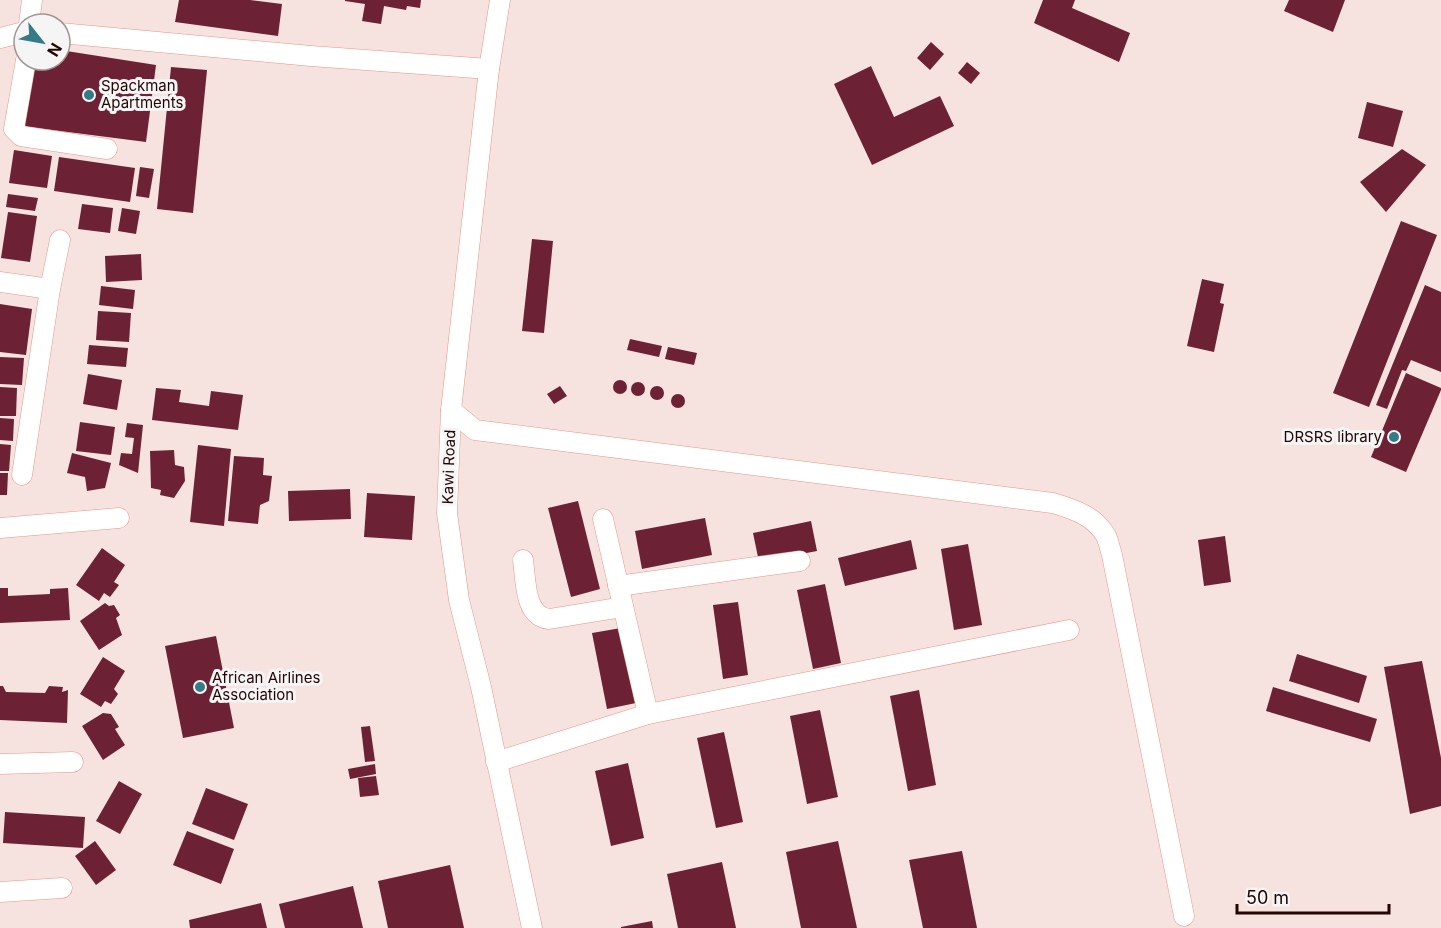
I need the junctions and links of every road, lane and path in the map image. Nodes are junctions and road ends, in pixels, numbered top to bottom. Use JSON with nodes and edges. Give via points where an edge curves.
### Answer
{"nodes":[{"id":1,"x":500,"y":0,"type":"edge"},
{"id":2,"x":72,"y":34,"type":"edge"},
{"id":3,"x":489,"y":69,"type":"junction"},
{"id":4,"x":24,"y":72,"type":"edge"},
{"id":5,"x":106,"y":148,"type":"dead end"},
{"id":6,"x":60,"y":240,"type":"dead end"},
{"id":7,"x":0,"y":282,"type":"edge"},
{"id":8,"x":50,"y":289,"type":"junction"},
{"id":9,"x":451,"y":410,"type":"junction"},
{"id":10,"x":22,"y":475,"type":"dead end"},
{"id":11,"x":119,"y":518,"type":"dead end"},
{"id":12,"x":603,"y":519,"type":"dead end"},
{"id":13,"x":0,"y":528,"type":"edge"},
{"id":14,"x":523,"y":560,"type":"dead end"},
{"id":15,"x":800,"y":561,"type":"dead end"},
{"id":16,"x":618,"y":586,"type":"junction"},
{"id":17,"x":623,"y":607,"type":"junction"},
{"id":18,"x":1069,"y":630,"type":"dead end"},
{"id":19,"x":648,"y":714,"type":"junction"},
{"id":20,"x":73,"y":762,"type":"dead end"},
{"id":21,"x":496,"y":762,"type":"junction"},
{"id":22,"x":0,"y":764,"type":"edge"},
{"id":23,"x":62,"y":888,"type":"dead end"},
{"id":24,"x":0,"y":892,"type":"edge"},
{"id":25,"x":1184,"y":916,"type":"dead end"},
{"id":26,"x":532,"y":928,"type":"edge"}],
"edges":[{"from":1,"to":3,"type":"street","name":"Kawi Road"},
{"from":2,"to":3,"type":"street"},
{"from":3,"to":9,"type":"street","name":"Kawi Road"},
{"from":4,"to":5,"type":"street","via":[[14,129],[21,136]]},
{"from":6,"to":8,"type":"street"},
{"from":7,"to":8,"type":"street"},
{"from":8,"to":10,"type":"street"},
{"from":9,"to":21,"type":"street","name":"Kawi Road","via":[[447,513],[459,600]]},
{"from":9,"to":25,"type":"street","via":[[475,430],[1041,501],[1084,514],[1106,537],[1112,555]]},
{"from":11,"to":13,"type":"street"},
{"from":12,"to":16,"type":"street"},
{"from":14,"to":17,"type":"street","via":[[530,607],[541,618]]},
{"from":15,"to":16,"type":"street"},
{"from":16,"to":17,"type":"street"},
{"from":17,"to":19,"type":"street"},
{"from":18,"to":19,"type":"street"},
{"from":19,"to":21,"type":"street"},
{"from":20,"to":22,"type":"street"},
{"from":21,"to":26,"type":"street","name":"Kawi Road"},
{"from":23,"to":24,"type":"street"}]}
